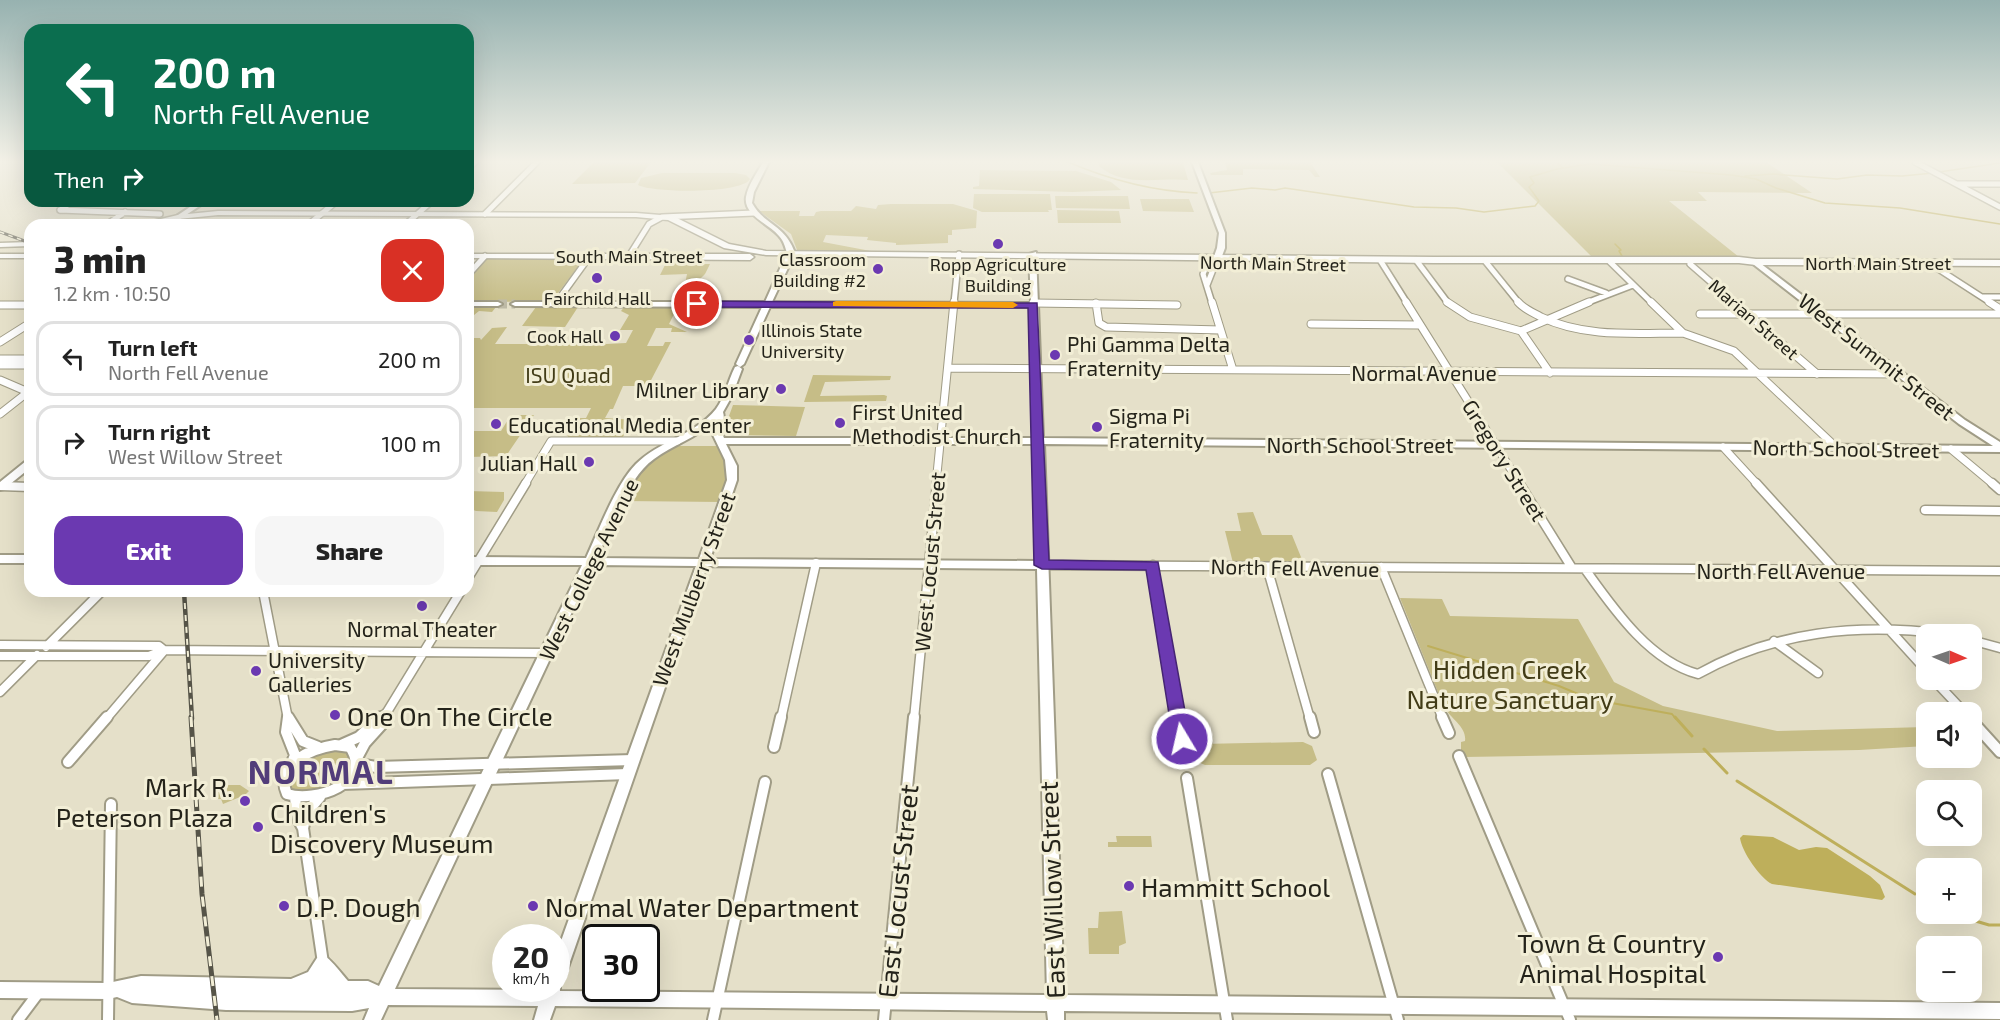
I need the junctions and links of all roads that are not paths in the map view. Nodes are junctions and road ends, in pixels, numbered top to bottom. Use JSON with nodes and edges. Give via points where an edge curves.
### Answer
{"nodes":[{"id":1,"x":61,"y":210,"type":"edge"},
{"id":2,"x":192,"y":210,"type":"edge"},
{"id":3,"x":200,"y":210,"type":"edge"},
{"id":4,"x":327,"y":210,"type":"edge"},
{"id":5,"x":423,"y":210,"type":"edge"},
{"id":6,"x":489,"y":210,"type":"edge"},
{"id":7,"x":752,"y":210,"type":"edge"},
{"id":8,"x":1207,"y":210,"type":"edge"},
{"id":9,"x":1213,"y":210,"type":"edge"},
{"id":10,"x":127,"y":212,"type":"junction"},
{"id":11,"x":198,"y":212,"type":"junction"},
{"id":12,"x":323,"y":213,"type":"junction"},
{"id":13,"x":754,"y":213,"type":"junction"},
{"id":14,"x":160,"y":214,"type":"dead end"},
{"id":15,"x":418,"y":214,"type":"junction"},
{"id":16,"x":485,"y":214,"type":"junction"},
{"id":17,"x":689,"y":214,"type":"junction"},
{"id":18,"x":182,"y":217,"type":"junction"},
{"id":19,"x":662,"y":217,"type":"junction"},
{"id":20,"x":116,"y":219,"type":"edge"},
{"id":21,"x":171,"y":219,"type":"edge"},
{"id":22,"x":178,"y":219,"type":"edge"},
{"id":23,"x":180,"y":219,"type":"edge"},
{"id":24,"x":316,"y":219,"type":"edge"},
{"id":25,"x":412,"y":219,"type":"edge"},
{"id":26,"x":676,"y":220,"type":"junction"},
{"id":27,"x":24,"y":244,"type":"edge"},
{"id":28,"x":0,"y":245,"type":"edge"},
{"id":29,"x":790,"y":255,"type":"junction"},
{"id":30,"x":0,"y":256,"type":"edge"},
{"id":31,"x":24,"y":256,"type":"edge"},
{"id":32,"x":474,"y":256,"type":"edge"},
{"id":33,"x":485,"y":256,"type":"junction"},
{"id":34,"x":590,"y":256,"type":"junction"},
{"id":35,"x":629,"y":256,"type":"junction"},
{"id":36,"x":959,"y":256,"type":"junction"},
{"id":37,"x":1033,"y":256,"type":"junction"},
{"id":38,"x":1193,"y":260,"type":"junction"},
{"id":39,"x":1213,"y":260,"type":"junction"},
{"id":40,"x":1231,"y":260,"type":"junction"},
{"id":41,"x":1381,"y":262,"type":"junction"},
{"id":42,"x":1418,"y":262,"type":"junction"},
{"id":43,"x":1486,"y":262,"type":"junction"},
{"id":44,"x":1611,"y":262,"type":"junction"},
{"id":45,"x":1756,"y":262,"type":"junction"},
{"id":46,"x":1929,"y":263,"type":"junction"},
{"id":47,"x":2000,"y":263,"type":"edge"},
{"id":48,"x":1690,"y":264,"type":"junction"},
{"id":49,"x":474,"y":268,"type":"edge"},
{"id":50,"x":1568,"y":279,"type":"dead end"},
{"id":51,"x":1634,"y":285,"type":"junction"},
{"id":52,"x":1606,"y":293,"type":"junction"},
{"id":53,"x":1982,"y":297,"type":"junction"},
{"id":54,"x":2000,"y":297,"type":"edge"},
{"id":55,"x":1096,"y":303,"type":"junction"},
{"id":56,"x":474,"y":304,"type":"edge"},
{"id":57,"x":498,"y":304,"type":"tunnel mouth"},
{"id":58,"x":514,"y":304,"type":"tunnel mouth"},
{"id":59,"x":555,"y":304,"type":"junction"},
{"id":60,"x":767,"y":304,"type":"junction"},
{"id":61,"x":1033,"y":304,"type":"junction"},
{"id":62,"x":0,"y":305,"type":"edge"},
{"id":63,"x":24,"y":305,"type":"edge"},
{"id":64,"x":954,"y":305,"type":"junction"},
{"id":65,"x":1177,"y":305,"type":"dead end"},
{"id":66,"x":2000,"y":311,"type":"edge"},
{"id":67,"x":1700,"y":314,"type":"dead end"},
{"id":68,"x":1748,"y":314,"type":"junction"},
{"id":69,"x":1823,"y":314,"type":"junction"},
{"id":70,"x":1549,"y":321,"type":"junction"},
{"id":71,"x":1311,"y":324,"type":"dead end"},
{"id":72,"x":1420,"y":325,"type":"junction"},
{"id":73,"x":24,"y":327,"type":"edge"},
{"id":74,"x":1220,"y":330,"type":"junction"},
{"id":75,"x":1521,"y":331,"type":"junction"},
{"id":76,"x":1683,"y":333,"type":"junction"},
{"id":77,"x":0,"y":342,"type":"edge"},
{"id":78,"x":0,"y":359,"type":"edge"},
{"id":79,"x":16,"y":359,"type":"junction"},
{"id":80,"x":24,"y":359,"type":"edge"},
{"id":81,"x":0,"y":364,"type":"edge"},
{"id":82,"x":9,"y":364,"type":"junction"},
{"id":83,"x":24,"y":365,"type":"edge"},
{"id":84,"x":948,"y":368,"type":"junction"},
{"id":85,"x":1036,"y":369,"type":"junction"},
{"id":86,"x":0,"y":370,"type":"edge"},
{"id":87,"x":1233,"y":370,"type":"junction"},
{"id":88,"x":1449,"y":372,"type":"junction"},
{"id":89,"x":1550,"y":373,"type":"junction"},
{"id":90,"x":1757,"y":374,"type":"junction"},
{"id":91,"x":1817,"y":374,"type":"junction"},
{"id":92,"x":1901,"y":375,"type":"junction"},
{"id":93,"x":0,"y":380,"type":"edge"},
{"id":94,"x":24,"y":390,"type":"edge"},
{"id":95,"x":24,"y":395,"type":"edge"},
{"id":96,"x":719,"y":412,"type":"junction"},
{"id":97,"x":0,"y":414,"type":"edge"},
{"id":98,"x":677,"y":441,"type":"junction"},
{"id":99,"x":720,"y":441,"type":"junction"},
{"id":100,"x":940,"y":441,"type":"junction"},
{"id":101,"x":1037,"y":441,"type":"junction"},
{"id":102,"x":1495,"y":445,"type":"junction"},
{"id":103,"x":1723,"y":447,"type":"junction"},
{"id":104,"x":1837,"y":448,"type":"junction"},
{"id":105,"x":2000,"y":448,"type":"edge"},
{"id":106,"x":1951,"y":449,"type":"junction"},
{"id":107,"x":24,"y":468,"type":"edge"},
{"id":108,"x":0,"y":487,"type":"edge"},
{"id":109,"x":24,"y":487,"type":"edge"},
{"id":110,"x":2000,"y":490,"type":"edge"},
{"id":111,"x":1925,"y":510,"type":"dead end"},
{"id":112,"x":2000,"y":511,"type":"edge"},
{"id":113,"x":0,"y":559,"type":"edge"},
{"id":114,"x":24,"y":559,"type":"edge"},
{"id":115,"x":474,"y":559,"type":"edge"},
{"id":116,"x":474,"y":561,"type":"edge"},
{"id":117,"x":590,"y":561,"type":"junction"},
{"id":118,"x":703,"y":562,"type":"junction"},
{"id":119,"x":816,"y":563,"type":"junction"},
{"id":120,"x":928,"y":564,"type":"junction"},
{"id":121,"x":1042,"y":565,"type":"junction"},
{"id":122,"x":1153,"y":565,"type":"junction"},
{"id":123,"x":1267,"y":567,"type":"junction"},
{"id":124,"x":1381,"y":567,"type":"junction"},
{"id":125,"x":1572,"y":568,"type":"junction"},
{"id":126,"x":1585,"y":569,"type":"junction"},
{"id":127,"x":1835,"y":571,"type":"junction"},
{"id":128,"x":2000,"y":572,"type":"edge"},
{"id":129,"x":96,"y":597,"type":"edge"},
{"id":130,"x":264,"y":597,"type":"edge"},
{"id":131,"x":457,"y":597,"type":"edge"},
{"id":132,"x":1891,"y":632,"type":"junction"},
{"id":133,"x":1916,"y":633,"type":"edge"},
{"id":134,"x":1774,"y":641,"type":"junction"},
{"id":135,"x":1982,"y":643,"type":"edge"},
{"id":136,"x":0,"y":645,"type":"edge"},
{"id":137,"x":47,"y":645,"type":"junction"},
{"id":138,"x":2000,"y":648,"type":"edge"},
{"id":139,"x":164,"y":650,"type":"junction"},
{"id":140,"x":275,"y":652,"type":"junction"},
{"id":141,"x":424,"y":653,"type":"junction"},
{"id":142,"x":547,"y":653,"type":"junction"},
{"id":143,"x":0,"y":656,"type":"edge"},
{"id":144,"x":36,"y":656,"type":"junction"},
{"id":145,"x":1916,"y":659,"type":"edge"},
{"id":146,"x":1818,"y":673,"type":"dead end"},
{"id":147,"x":1943,"y":690,"type":"edge"},
{"id":148,"x":0,"y":692,"type":"edge"},
{"id":149,"x":1955,"y":702,"type":"edge"},
{"id":150,"x":387,"y":712,"type":"junction"},
{"id":151,"x":288,"y":717,"type":"junction"},
{"id":152,"x":1314,"y":732,"type":"dead end"},
{"id":153,"x":1982,"y":732,"type":"edge"},
{"id":154,"x":1449,"y":733,"type":"dead end"},
{"id":155,"x":1182,"y":739,"type":"dead end"},
{"id":156,"x":339,"y":746,"type":"junction"},
{"id":157,"x":321,"y":747,"type":"junction"},
{"id":158,"x":774,"y":747,"type":"dead end"},
{"id":159,"x":2000,"y":752,"type":"edge"},
{"id":160,"x":1459,"y":756,"type":"dead end"},
{"id":161,"x":358,"y":761,"type":"junction"},
{"id":162,"x":68,"y":762,"type":"dead end"},
{"id":163,"x":910,"y":762,"type":"joint"},
{"id":164,"x":291,"y":764,"type":"junction"},
{"id":165,"x":630,"y":767,"type":"junction"},
{"id":166,"x":491,"y":771,"type":"junction"},
{"id":167,"x":1328,"y":774,"type":"dead end"},
{"id":168,"x":1187,"y":778,"type":"dead end"},
{"id":169,"x":765,"y":782,"type":"dead end"},
{"id":170,"x":342,"y":784,"type":"junction"},
{"id":171,"x":321,"y":796,"type":"junction"},
{"id":172,"x":294,"y":798,"type":"junction"},
{"id":173,"x":111,"y":804,"type":"dead end"},
{"id":174,"x":303,"y":828,"type":"junction"},
{"id":175,"x":570,"y":939,"type":"edge"},
{"id":176,"x":322,"y":963,"type":"junction"},
{"id":177,"x":291,"y":987,"type":"junction"},
{"id":178,"x":344,"y":988,"type":"junction"},
{"id":179,"x":0,"y":990,"type":"edge"},
{"id":180,"x":40,"y":991,"type":"junction"},
{"id":181,"x":114,"y":991,"type":"junction"},
{"id":182,"x":492,"y":995,"type":"edge"},
{"id":183,"x":570,"y":995,"type":"edge"},
{"id":184,"x":383,"y":997,"type":"junction"},
{"id":185,"x":718,"y":1001,"type":"junction"},
{"id":186,"x":548,"y":1002,"type":"edge"},
{"id":187,"x":886,"y":1003,"type":"junction"},
{"id":188,"x":2000,"y":1011,"type":"edge"},
{"id":189,"x":1055,"y":1012,"type":"edge"},
{"id":190,"x":1225,"y":1013,"type":"edge"},
{"id":191,"x":1396,"y":1013,"type":"edge"},
{"id":192,"x":1567,"y":1014,"type":"edge"},
{"id":193,"x":1737,"y":1015,"type":"edge"},
{"id":194,"x":1901,"y":1015,"type":"edge"},
{"id":195,"x":18,"y":1020,"type":"edge"},
{"id":196,"x":108,"y":1020,"type":"edge"},
{"id":197,"x":372,"y":1020,"type":"edge"},
{"id":198,"x":542,"y":1020,"type":"edge"},
{"id":199,"x":713,"y":1020,"type":"edge"},
{"id":200,"x":884,"y":1020,"type":"edge"}],
"edges":[{"from":1,"to":10,"type":"street"},
{"from":2,"to":18,"type":"main road"},
{"from":3,"to":11,"type":"main road"},
{"from":4,"to":12,"type":"street"},
{"from":5,"to":15,"type":"street"},
{"from":6,"to":16,"type":"street"},
{"from":7,"to":13,"type":"main road"},
{"from":8,"to":39,"type":"main road","via":[[1215,232]]},
{"from":9,"to":39,"type":"main road","via":[[1222,233]]},
{"from":10,"to":14,"type":"street"},
{"from":10,"to":20,"type":"street"},
{"from":11,"to":12,"type":"main road"},
{"from":11,"to":18,"type":"main road"},
{"from":12,"to":15,"type":"main road"},
{"from":12,"to":24,"type":"street"},
{"from":13,"to":17,"type":"street"},
{"from":13,"to":29,"type":"main road","via":[[783,234]]},
{"from":15,"to":16,"type":"main road"},
{"from":15,"to":25,"type":"street"},
{"from":16,"to":19,"type":"main road"},
{"from":17,"to":19,"type":"street"},
{"from":17,"to":26,"type":"main road"},
{"from":18,"to":21,"type":"main road"},
{"from":18,"to":22,"type":"main road"},
{"from":18,"to":23,"type":"main road"},
{"from":19,"to":26,"type":"main road"},
{"from":19,"to":35,"type":"street","via":[[649,224]]},
{"from":26,"to":29,"type":"main road","via":[[734,248]]},
{"from":27,"to":28,"type":"main road"},
{"from":29,"to":35,"type":"main road","name":"South Main Street"},
{"from":29,"to":36,"type":"main road","name":"North Main Street"},
{"from":29,"to":60,"type":"main road","name":"West College Avenue"},
{"from":30,"to":31,"type":"main road"},
{"from":32,"to":33,"type":"main road","name":"South Main Street"},
{"from":33,"to":34,"type":"main road","name":"South Main Street"},
{"from":33,"to":49,"type":"street"},
{"from":34,"to":35,"type":"main road","name":"South Main Street"},
{"from":34,"to":59,"type":"street"},
{"from":36,"to":37,"type":"main road","name":"North Main Street"},
{"from":36,"to":64,"type":"street","name":"West Locust Street"},
{"from":37,"to":38,"type":"main road","name":"North Main Street"},
{"from":37,"to":61,"type":"main road","name":"East Willow Street"},
{"from":38,"to":39,"type":"main road"},
{"from":38,"to":39,"type":"main road"},
{"from":39,"to":40,"type":"main road"},
{"from":39,"to":40,"type":"main road"},
{"from":39,"to":74,"type":"street","via":[[1206,286]]},
{"from":40,"to":41,"type":"main road","name":"North Main Street"},
{"from":41,"to":42,"type":"main road","name":"North Main Street"},
{"from":41,"to":72,"type":"street","name":"Gregory Street"},
{"from":42,"to":43,"type":"main road","name":"North Main Street"},
{"from":42,"to":75,"type":"street","via":[[1449,305],[1476,319]]},
{"from":43,"to":44,"type":"main road","name":"North Main Street"},
{"from":43,"to":45,"type":"main road","name":"North Main Street"},
{"from":43,"to":70,"type":"street","via":[[1523,308]]},
{"from":44,"to":48,"type":"main road","name":"North Main Street"},
{"from":44,"to":51,"type":"street"},
{"from":45,"to":46,"type":"main road","name":"North Main Street"},
{"from":45,"to":48,"type":"main road","name":"North Main Street"},
{"from":45,"to":69,"type":"main road","name":"West Summit Street"},
{"from":46,"to":47,"type":"main road","name":"North Main Street"},
{"from":46,"to":53,"type":"street"},
{"from":48,"to":68,"type":"street","name":"Marian Street"},
{"from":50,"to":52,"type":"street"},
{"from":51,"to":52,"type":"street"},
{"from":51,"to":76,"type":"street"},
{"from":52,"to":70,"type":"street"},
{"from":53,"to":54,"type":"street"},
{"from":53,"to":66,"type":"street"},
{"from":55,"to":61,"type":"street"},
{"from":55,"to":65,"type":"street"},
{"from":55,"to":74,"type":"street","via":[[1099,323],[1106,327]]},
{"from":56,"to":57,"type":"main road"},
{"from":58,"to":59,"type":"main road"},
{"from":59,"to":60,"type":"main road"},
{"from":60,"to":64,"type":"main road"},
{"from":60,"to":96,"type":"main road","name":"West College Avenue"},
{"from":61,"to":64,"type":"main road"},
{"from":61,"to":85,"type":"main road","name":"East Willow Street"},
{"from":62,"to":63,"type":"street"},
{"from":64,"to":84,"type":"street","name":"West Locust Street"},
{"from":66,"to":69,"type":"street"},
{"from":67,"to":68,"type":"street"},
{"from":68,"to":69,"type":"street"},
{"from":68,"to":91,"type":"street","name":"Marian Street"},
{"from":69,"to":92,"type":"main road","name":"West Summit Street"},
{"from":70,"to":75,"type":"street"},
{"from":70,"to":76,"type":"street","via":[[1595,333]]},
{"from":71,"to":72,"type":"street"},
{"from":72,"to":88,"type":"street","name":"Gregory Street"},
{"from":73,"to":77,"type":"street"},
{"from":74,"to":87,"type":"street"},
{"from":75,"to":89,"type":"street"},
{"from":76,"to":90,"type":"street","via":[[1734,351]]},
{"from":78,"to":79,"type":"street"},
{"from":79,"to":80,"type":"street"},
{"from":79,"to":82,"type":"street"},
{"from":81,"to":82,"type":"street"},
{"from":82,"to":83,"type":"street"},
{"from":82,"to":86,"type":"street"},
{"from":84,"to":85,"type":"street","name":"Normal Avenue"},
{"from":84,"to":100,"type":"street","name":"West Locust Street"},
{"from":85,"to":87,"type":"street","name":"Normal Avenue"},
{"from":85,"to":101,"type":"main road","name":"East Willow Street"},
{"from":87,"to":88,"type":"street","name":"Normal Avenue"},
{"from":88,"to":89,"type":"street","name":"Normal Avenue"},
{"from":88,"to":102,"type":"street","name":"Gregory Street"},
{"from":89,"to":90,"type":"street","name":"Normal Avenue"},
{"from":90,"to":91,"type":"street","name":"Normal Avenue"},
{"from":90,"to":104,"type":"street"},
{"from":91,"to":92,"type":"street","name":"Normal Avenue"},
{"from":92,"to":105,"type":"main road","name":"West Summit Street"},
{"from":93,"to":94,"type":"street"},
{"from":95,"to":97,"type":"street"},
{"from":96,"to":98,"type":"main road","name":"West College Avenue"},
{"from":96,"to":99,"type":"main road","name":"West Mulberry Street","via":[[716,431]]},
{"from":98,"to":115,"type":"street","via":[[551,441]]},
{"from":98,"to":117,"type":"main road","name":"West College Avenue","via":[[636,469]]},
{"from":99,"to":100,"type":"main road","name":"North School Street"},
{"from":99,"to":118,"type":"main road","name":"West Mulberry Street","via":[[734,469]]},
{"from":100,"to":101,"type":"main road","name":"North School Street"},
{"from":100,"to":120,"type":"street","name":"West Locust Street"},
{"from":101,"to":102,"type":"main road","name":"North School Street"},
{"from":101,"to":121,"type":"main road","name":"East Willow Street"},
{"from":102,"to":103,"type":"main road","name":"North School Street"},
{"from":102,"to":125,"type":"street","name":"Gregory Street"},
{"from":103,"to":104,"type":"main road","name":"North School Street"},
{"from":103,"to":127,"type":"street"},
{"from":104,"to":106,"type":"main road","name":"North School Street"},
{"from":105,"to":106,"type":"main road","name":"North School Street"},
{"from":106,"to":110,"type":"street","name":"West Summit Street"},
{"from":107,"to":108,"type":"main road"},
{"from":108,"to":109,"type":"street"},
{"from":111,"to":112,"type":"street"},
{"from":113,"to":114,"type":"main road"},
{"from":116,"to":117,"type":"main road","name":"North Fell Avenue"},
{"from":117,"to":118,"type":"main road","name":"North Fell Avenue"},
{"from":117,"to":142,"type":"main road","name":"West College Avenue"},
{"from":118,"to":119,"type":"main road","name":"North Fell Avenue"},
{"from":118,"to":165,"type":"main road","name":"West Mulberry Street"},
{"from":119,"to":120,"type":"main road","name":"North Fell Avenue"},
{"from":119,"to":158,"type":"street"},
{"from":120,"to":121,"type":"main road","name":"North Fell Avenue"},
{"from":120,"to":163,"type":"street","name":"West Locust Street"},
{"from":121,"to":122,"type":"street","name":"North Fell Avenue"},
{"from":121,"to":189,"type":"main road","name":"East Willow Street"},
{"from":122,"to":123,"type":"street","name":"North Fell Avenue"},
{"from":122,"to":155,"type":"street"},
{"from":123,"to":124,"type":"street","name":"North Fell Avenue"},
{"from":123,"to":152,"type":"street"},
{"from":124,"to":125,"type":"street","name":"North Fell Avenue"},
{"from":124,"to":154,"type":"street"},
{"from":125,"to":126,"type":"street","name":"North Fell Avenue"},
{"from":126,"to":127,"type":"street","name":"North Fell Avenue"},
{"from":126,"to":134,"type":"street","via":[[1628,625],[1687,672],[1698,674]]},
{"from":127,"to":128,"type":"street","name":"North Fell Avenue"},
{"from":127,"to":132,"type":"street"},
{"from":129,"to":137,"type":"street"},
{"from":130,"to":140,"type":"street"},
{"from":131,"to":141,"type":"street"},
{"from":132,"to":133,"type":"street"},
{"from":132,"to":134,"type":"street","via":[[1837,631]]},
{"from":132,"to":145,"type":"street"},
{"from":134,"to":146,"type":"street"},
{"from":135,"to":138,"type":"street"},
{"from":136,"to":137,"type":"street"},
{"from":137,"to":139,"type":"street","via":[[159,646]]},
{"from":137,"to":144,"type":"street"},
{"from":139,"to":140,"type":"street"},
{"from":139,"to":144,"type":"street","via":[[149,656]]},
{"from":139,"to":162,"type":"street"},
{"from":140,"to":141,"type":"street"},
{"from":140,"to":151,"type":"street"},
{"from":141,"to":142,"type":"street"},
{"from":141,"to":150,"type":"street"},
{"from":142,"to":166,"type":"main road","name":"West College Avenue"},
{"from":143,"to":144,"type":"street"},
{"from":144,"to":148,"type":"street"},
{"from":147,"to":149,"type":"street"},
{"from":150,"to":156,"type":"street","via":[[359,736]]},
{"from":150,"to":161,"type":"street","via":[[381,726],[361,749]]},
{"from":151,"to":157,"type":"street","via":[[305,744]]},
{"from":151,"to":164,"type":"street","via":[[284,727],[295,754]]},
{"from":153,"to":159,"type":"street"},
{"from":156,"to":157,"type":"street"},
{"from":156,"to":161,"type":"street","via":[[350,747]]},
{"from":157,"to":164,"type":"street"},
{"from":160,"to":192,"type":"street"},
{"from":161,"to":166,"type":"street","via":[[376,767]]},
{"from":161,"to":170,"type":"street"},
{"from":163,"to":187,"type":"street","name":"East Locust Street"},
{"from":164,"to":172,"type":"street","via":[[282,783]]},
{"from":165,"to":166,"type":"street"},
{"from":165,"to":166,"type":"street"},
{"from":165,"to":175,"type":"main road","name":"West Mulberry Street"},
{"from":166,"to":170,"type":"street"},
{"from":166,"to":184,"type":"main road","name":"West College Avenue"},
{"from":167,"to":191,"type":"street"},
{"from":168,"to":190,"type":"street"},
{"from":169,"to":185,"type":"street"},
{"from":170,"to":171,"type":"street"},
{"from":171,"to":172,"type":"street"},
{"from":171,"to":174,"type":"street","via":[[309,809]]},
{"from":172,"to":174,"type":"street"},
{"from":173,"to":181,"type":"street"},
{"from":174,"to":176,"type":"street"},
{"from":176,"to":177,"type":"main road","via":[[308,982]]},
{"from":176,"to":178,"type":"main road"},
{"from":177,"to":178,"type":"main road"},
{"from":177,"to":181,"type":"main road","via":[[141,984]]},
{"from":178,"to":184,"type":"main road","via":[[369,989]]},
{"from":179,"to":180,"type":"main road"},
{"from":180,"to":181,"type":"main road"},
{"from":180,"to":195,"type":"street"},
{"from":181,"to":184,"type":"main road","via":[[226,1002],[359,1003]]},
{"from":181,"to":196,"type":"street"},
{"from":182,"to":184,"type":"main road"},
{"from":183,"to":185,"type":"main road"},
{"from":184,"to":197,"type":"main road","name":"West College Avenue"},
{"from":185,"to":187,"type":"main road"},
{"from":185,"to":199,"type":"street"},
{"from":186,"to":198,"type":"main road"},
{"from":187,"to":189,"type":"main road"},
{"from":187,"to":200,"type":"street","name":"East Locust Street"},
{"from":188,"to":194,"type":"main road"},
{"from":189,"to":190,"type":"main road"},
{"from":190,"to":191,"type":"main road"},
{"from":191,"to":192,"type":"main road"},
{"from":192,"to":193,"type":"main road"},
{"from":193,"to":194,"type":"main road"}]}
